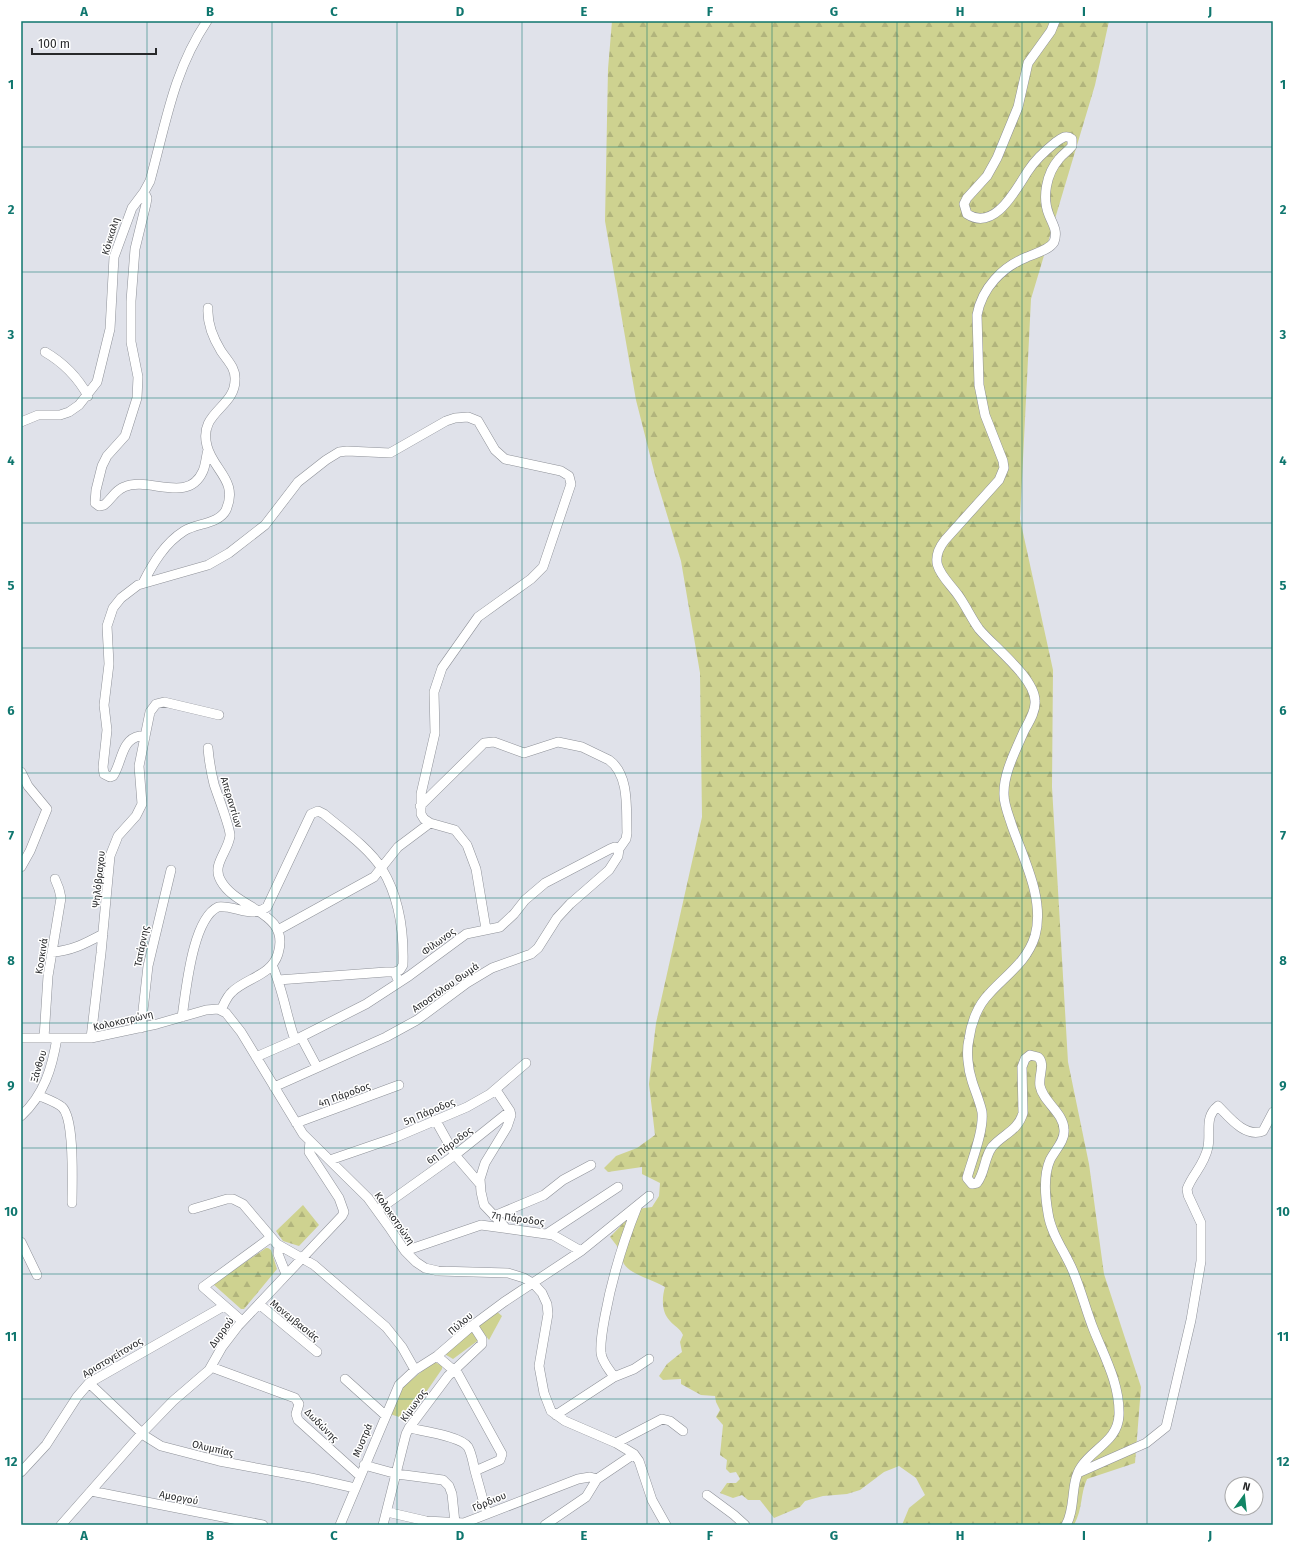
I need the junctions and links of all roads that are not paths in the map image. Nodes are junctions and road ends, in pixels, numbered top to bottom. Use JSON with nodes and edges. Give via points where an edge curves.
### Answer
{"nodes":[{"id":1,"x":207,"y":21,"type":"edge"},
{"id":2,"x":1055,"y":21,"type":"edge"},
{"id":3,"x":144,"y":192,"type":"junction"},
{"id":4,"x":208,"y":308,"type":"dead end"},
{"id":5,"x":45,"y":352,"type":"dead end"},
{"id":6,"x":88,"y":396,"type":"junction"},
{"id":7,"x":21,"y":422,"type":"edge"},
{"id":8,"x":208,"y":450,"type":"junction"},
{"id":9,"x":143,"y":583,"type":"junction"},
{"id":10,"x":219,"y":715,"type":"dead end"},
{"id":11,"x":145,"y":738,"type":"junction"},
{"id":12,"x":208,"y":748,"type":"dead end"},
{"id":13,"x":21,"y":772,"type":"edge"},
{"id":14,"x":420,"y":806,"type":"junction"},
{"id":15,"x":430,"y":824,"type":"junction"},
{"id":16,"x":619,"y":852,"type":"junction"},
{"id":17,"x":21,"y":867,"type":"edge"},
{"id":18,"x":382,"y":868,"type":"junction"},
{"id":19,"x":171,"y":870,"type":"dead end"},
{"id":20,"x":54,"y":878,"type":"dead end"},
{"id":21,"x":260,"y":912,"type":"junction"},
{"id":22,"x":486,"y":929,"type":"junction"},
{"id":23,"x":278,"y":930,"type":"junction"},
{"id":24,"x":103,"y":934,"type":"junction"},
{"id":25,"x":52,"y":952,"type":"junction"},
{"id":26,"x":272,"y":965,"type":"junction"},
{"id":27,"x":395,"y":972,"type":"junction"},
{"id":28,"x":278,"y":980,"type":"junction"},
{"id":29,"x":398,"y":983,"type":"junction"},
{"id":30,"x":221,"y":1010,"type":"junction"},
{"id":31,"x":182,"y":1017,"type":"junction"},
{"id":32,"x":141,"y":1028,"type":"junction"},
{"id":33,"x":21,"y":1038,"type":"edge"},
{"id":34,"x":44,"y":1038,"type":"junction"},
{"id":35,"x":57,"y":1038,"type":"junction"},
{"id":36,"x":91,"y":1038,"type":"junction"},
{"id":37,"x":298,"y":1038,"type":"junction"},
{"id":38,"x":256,"y":1057,"type":"junction"},
{"id":39,"x":526,"y":1063,"type":"dead end"},
{"id":40,"x":317,"y":1067,"type":"junction"},
{"id":41,"x":399,"y":1085,"type":"dead end"},
{"id":42,"x":274,"y":1087,"type":"junction"},
{"id":43,"x":496,"y":1090,"type":"junction"},
{"id":44,"x":40,"y":1096,"type":"junction"},
{"id":45,"x":510,"y":1111,"type":"junction"},
{"id":46,"x":1273,"y":1112,"type":"edge"},
{"id":47,"x":21,"y":1116,"type":"edge"},
{"id":48,"x":436,"y":1121,"type":"junction"},
{"id":49,"x":296,"y":1123,"type":"junction"},
{"id":50,"x":310,"y":1141,"type":"junction"},
{"id":51,"x":455,"y":1155,"type":"junction"},
{"id":52,"x":330,"y":1160,"type":"junction"},
{"id":53,"x":591,"y":1165,"type":"dead end"},
{"id":54,"x":480,"y":1184,"type":"junction"},
{"id":55,"x":618,"y":1187,"type":"dead end"},
{"id":56,"x":649,"y":1196,"type":"dead end"},
{"id":57,"x":72,"y":1203,"type":"dead end"},
{"id":58,"x":637,"y":1207,"type":"junction"},
{"id":59,"x":194,"y":1209,"type":"dead end"},
{"id":60,"x":378,"y":1210,"type":"junction"},
{"id":61,"x":494,"y":1216,"type":"junction"},
{"id":62,"x":505,"y":1227,"type":"junction"},
{"id":63,"x":548,"y":1233,"type":"junction"},
{"id":64,"x":270,"y":1238,"type":"junction"},
{"id":65,"x":21,"y":1242,"type":"edge"},
{"id":66,"x":280,"y":1246,"type":"junction"},
{"id":67,"x":404,"y":1251,"type":"junction"},
{"id":68,"x":581,"y":1251,"type":"junction"},
{"id":69,"x":301,"y":1258,"type":"junction"},
{"id":70,"x":286,"y":1274,"type":"junction"},
{"id":71,"x":37,"y":1275,"type":"dead end"},
{"id":72,"x":534,"y":1284,"type":"junction"},
{"id":73,"x":258,"y":1304,"type":"junction"},
{"id":74,"x":224,"y":1306,"type":"junction"},
{"id":75,"x":242,"y":1321,"type":"junction"},
{"id":76,"x":473,"y":1325,"type":"junction"},
{"id":77,"x":317,"y":1352,"type":"dead end"},
{"id":78,"x":437,"y":1356,"type":"junction"},
{"id":79,"x":649,"y":1359,"type":"dead end"},
{"id":80,"x":211,"y":1367,"type":"junction"},
{"id":81,"x":454,"y":1369,"type":"junction"},
{"id":82,"x":415,"y":1370,"type":"junction"},
{"id":83,"x":614,"y":1377,"type":"junction"},
{"id":84,"x":345,"y":1379,"type":"dead end"},
{"id":85,"x":88,"y":1383,"type":"junction"},
{"id":86,"x":385,"y":1415,"type":"junction"},
{"id":87,"x":556,"y":1415,"type":"junction"},
{"id":88,"x":409,"y":1428,"type":"junction"},
{"id":89,"x":683,"y":1431,"type":"dead end"},
{"id":90,"x":142,"y":1433,"type":"junction"},
{"id":91,"x":616,"y":1443,"type":"junction"},
{"id":92,"x":634,"y":1454,"type":"junction"},
{"id":93,"x":364,"y":1465,"type":"junction"},
{"id":94,"x":475,"y":1471,"type":"junction"},
{"id":95,"x":21,"y":1472,"type":"edge"},
{"id":96,"x":1078,"y":1473,"type":"junction"},
{"id":97,"x":397,"y":1474,"type":"junction"},
{"id":98,"x":359,"y":1475,"type":"junction"},
{"id":99,"x":597,"y":1479,"type":"junction"},
{"id":100,"x":355,"y":1488,"type":"junction"},
{"id":101,"x":91,"y":1491,"type":"junction"},
{"id":102,"x":707,"y":1495,"type":"dead end"},
{"id":103,"x":386,"y":1512,"type":"junction"},
{"id":104,"x":487,"y":1514,"type":"junction"},
{"id":105,"x":455,"y":1523,"type":"junction"},
{"id":106,"x":61,"y":1525,"type":"edge"},
{"id":107,"x":263,"y":1525,"type":"edge"},
{"id":108,"x":340,"y":1525,"type":"edge"},
{"id":109,"x":383,"y":1525,"type":"edge"},
{"id":110,"x":545,"y":1525,"type":"edge"},
{"id":111,"x":666,"y":1525,"type":"edge"},
{"id":112,"x":745,"y":1525,"type":"edge"},
{"id":113,"x":1066,"y":1525,"type":"edge"}],
"edges":[{"from":1,"to":3,"type":"street","name":"Κόκκαλη","via":[[178,75],[152,175]]},
{"from":2,"to":96,"type":"street","via":[[1051,31],[1028,63],[1018,107],[997,158],[987,176],[964,204],[967,214],[979,219],[997,211],[1013,196],[1047,148],[1063,137],[1072,139],[1072,146],[1055,164],[1046,189],[1046,207],[1056,232],[1054,242],[1045,249],[1008,266],[991,284],[978,307],[979,385],[985,415],[1004,468],[999,480],[940,546],[936,557],[938,568],[973,621],[988,640],[1019,670],[1030,685],[1035,701],[1030,720],[1012,760],[1004,794],[1037,904],[1037,927],[1023,960],[988,994],[971,1028],[968,1050],[971,1079],[982,1115],[967,1178],[972,1184],[977,1182],[992,1148],[1013,1131],[1021,1120],[1023,1063],[1030,1055],[1038,1057],[1042,1063],[1039,1081],[1043,1094],[1065,1128],[1047,1169],[1045,1193],[1048,1216],[1073,1270],[1093,1329],[1111,1370],[1119,1414],[1118,1423],[1110,1438],[1083,1464]]},
{"from":3,"to":6,"type":"street","name":"Κόκκαλη","via":[[129,213],[114,257],[109,334],[99,377]]},
{"from":3,"to":8,"type":"street","via":[[147,198],[136,249],[131,301],[131,342],[138,377],[137,398],[125,436],[107,456],[102,466],[95,503],[99,506],[105,505],[117,490],[135,484],[174,489],[188,485],[203,471]]},
{"from":4,"to":8,"type":"street","via":[[213,336],[233,368],[235,380],[232,394],[207,425],[205,437]]},
{"from":5,"to":6,"type":"street","via":[[65,365],[79,380]]},
{"from":6,"to":7,"type":"street","name":"Κόκκαλη","via":[[69,412],[60,415],[38,415]]},
{"from":8,"to":9,"type":"street","via":[[230,489],[226,509],[218,519],[196,525],[175,538],[162,552]]},
{"from":9,"to":11,"type":"street","via":[[121,598],[108,619],[106,631],[109,664],[104,705],[104,774],[113,776],[122,752],[132,739],[140,736]]},
{"from":9,"to":14,"type":"street","via":[[191,570],[229,553],[270,520],[287,494],[303,477],[339,452],[390,453],[455,418],[468,417],[478,421],[495,450],[505,459],[561,471],[569,476],[570,491],[543,567],[531,579],[478,617],[438,676],[434,692],[435,733]]},
{"from":10,"to":11,"type":"street","name":"Ψηλόβραχου","via":[[160,702],[150,712]]},
{"from":11,"to":24,"type":"street","name":"Ψηλόβραχου","via":[[139,774],[142,804],[136,816],[118,836],[111,851]]},
{"from":12,"to":21,"type":"street","name":"Απεραντίων","via":[[214,784],[230,832],[229,842],[218,866],[218,877],[231,894]]},
{"from":13,"to":17,"type":"street","via":[[47,812]]},
{"from":14,"to":15,"type":"street","via":[[422,816]]},
{"from":14,"to":16,"type":"street","name":"Αποστόλου Θωμά","via":[[488,741],[524,753],[551,744],[569,743],[609,760],[621,772],[625,791],[627,833]]},
{"from":15,"to":18,"type":"street","via":[[398,847]]},
{"from":15,"to":22,"type":"street","via":[[455,830],[467,845],[476,869]]},
{"from":16,"to":22,"type":"street","name":"Φίλωνος","via":[[615,846],[610,848],[545,883],[525,900],[503,925]]},
{"from":16,"to":40,"type":"street","name":"Αποστόλου Θωμά","via":[[609,870],[570,904],[531,954],[492,968],[417,1020],[386,1037]]},
{"from":18,"to":21,"type":"street","via":[[356,841],[320,811],[312,814],[267,908]]},
{"from":18,"to":23,"type":"street","via":[[370,880]]},
{"from":18,"to":27,"type":"street","via":[[397,906],[403,962],[402,969]]},
{"from":19,"to":32,"type":"street","name":"Τατάρνης","via":[[148,966]]},
{"from":20,"to":25,"type":"street","name":"Κοσκινά","via":[[61,898]]},
{"from":21,"to":23,"type":"street","name":"Απεραντίων","via":[[271,920]]},
{"from":21,"to":31,"type":"street","via":[[252,913],[222,907],[215,908],[209,915],[193,950]]},
{"from":22,"to":29,"type":"street","name":"Φίλωνος","via":[[464,936]]},
{"from":23,"to":26,"type":"street","via":[[279,948]]},
{"from":24,"to":25,"type":"street","via":[[77,948]]},
{"from":24,"to":36,"type":"street","name":"Ψηλόβραχου"},
{"from":25,"to":34,"type":"street","name":"Κοσκινά"},
{"from":26,"to":28,"type":"street"},
{"from":26,"to":30,"type":"street","via":[[259,976],[233,990]]},
{"from":27,"to":28,"type":"street"},
{"from":27,"to":29,"type":"street"},
{"from":28,"to":37,"type":"street","via":[[289,1022]]},
{"from":29,"to":37,"type":"street","name":"Φίλωνος","via":[[366,1004]]},
{"from":30,"to":31,"type":"street","name":"Κολοκοτρώνη","via":[[209,1009]]},
{"from":30,"to":38,"type":"street","name":"Κολοκοτρώνη","via":[[233,1020]]},
{"from":31,"to":32,"type":"street","name":"Κολοκοτρώνη"},
{"from":32,"to":36,"type":"street","name":"Κολοκοτρώνη"},
{"from":33,"to":34,"type":"street","name":"Κολοκοτρώνη"},
{"from":34,"to":35,"type":"street","name":"Κολοκοτρώνη"},
{"from":35,"to":36,"type":"street","name":"Κολοκοτρώνη"},
{"from":35,"to":44,"type":"street","name":"Ξάνθου","via":[[51,1066]]},
{"from":37,"to":38,"type":"street","name":"Φίλωνος"},
{"from":37,"to":40,"type":"street"},
{"from":38,"to":42,"type":"street","name":"Κολοκοτρώνη"},
{"from":39,"to":43,"type":"street","name":"5η Πάροδος"},
{"from":40,"to":42,"type":"street","name":"Αποστόλου Θωμά"},
{"from":41,"to":49,"type":"street","name":"4η Πάροδος"},
{"from":42,"to":49,"type":"street","name":"Κολοκοτρώνη"},
{"from":43,"to":45,"type":"street"},
{"from":43,"to":48,"type":"street","name":"5η Πάροδος"},
{"from":44,"to":47,"type":"street","name":"Ξάνθου"},
{"from":44,"to":57,"type":"street","via":[[62,1107],[68,1119],[71,1137]]},
{"from":45,"to":51,"type":"street","name":"6η Πάροδος"},
{"from":45,"to":54,"type":"street","via":[[507,1127],[485,1163]]},
{"from":46,"to":96,"type":"street","via":[[1263,1131],[1255,1133],[1241,1127],[1218,1106],[1210,1114],[1206,1155],[1187,1189],[1201,1223],[1201,1261],[1192,1320],[1166,1427],[1146,1443]]},
{"from":48,"to":51,"type":"street"},
{"from":48,"to":52,"type":"street","name":"5η Πάροδος"},
{"from":49,"to":50,"type":"street","name":"Κολοκοτρώνη"},
{"from":50,"to":52,"type":"street","name":"Κολοκοτρώνη"},
{"from":50,"to":69,"type":"street","name":"Δυρρού","via":[[309,1152],[339,1198],[344,1212],[338,1222]]},
{"from":51,"to":54,"type":"street"},
{"from":51,"to":60,"type":"street","name":"6η Πάροδος"},
{"from":52,"to":60,"type":"street","name":"Κολοκοτρώνη"},
{"from":53,"to":61,"type":"street","via":[[563,1180],[544,1195]]},
{"from":54,"to":61,"type":"street","via":[[484,1205]]},
{"from":55,"to":63,"type":"street"},
{"from":56,"to":58,"type":"street","name":"Πύλου"},
{"from":58,"to":68,"type":"street","name":"Πύλου"},
{"from":58,"to":83,"type":"street","via":[[625,1237],[603,1329],[602,1359]]},
{"from":59,"to":64,"type":"street","via":[[227,1199],[238,1201]]},
{"from":60,"to":67,"type":"street","name":"Κολοκοτρώνη"},
{"from":61,"to":62,"type":"street"},
{"from":62,"to":63,"type":"street","name":"7η Πάροδος"},
{"from":62,"to":67,"type":"street","name":"7η Πάροδος","via":[[481,1225]]},
{"from":63,"to":68,"type":"street","name":"7η Πάροδος"},
{"from":64,"to":66,"type":"street"},
{"from":64,"to":74,"type":"street","via":[[202,1287]]},
{"from":65,"to":71,"type":"street"},
{"from":66,"to":69,"type":"street"},
{"from":66,"to":70,"type":"street","via":[[279,1256]]},
{"from":67,"to":72,"type":"street","name":"Κολοκοτρώνη","via":[[429,1270],[504,1272]]},
{"from":68,"to":72,"type":"street","name":"Πύλου"},
{"from":69,"to":70,"type":"street","name":"Δυρρού"},
{"from":69,"to":82,"type":"street","via":[[314,1265],[386,1327],[402,1347]]},
{"from":70,"to":73,"type":"street","name":"Δυρρού"},
{"from":72,"to":76,"type":"street","name":"Πύλου"},
{"from":72,"to":87,"type":"street","via":[[547,1304],[548,1314],[539,1366],[546,1397],[551,1411]]},
{"from":73,"to":75,"type":"street","name":"Δυρρού"},
{"from":73,"to":77,"type":"street","name":"Μονεμβασιάς"},
{"from":74,"to":75,"type":"street"},
{"from":74,"to":85,"type":"street","name":"Αριστογείτονος"},
{"from":75,"to":80,"type":"street","name":"Δυρρού","via":[[222,1347]]},
{"from":76,"to":78,"type":"street","name":"Πύλου"},
{"from":76,"to":81,"type":"street","name":"Κίμωνος","via":[[482,1339],[480,1346]]},
{"from":78,"to":81,"type":"street"},
{"from":78,"to":82,"type":"street","name":"Πύλου"},
{"from":79,"to":83,"type":"street","via":[[634,1369]]},
{"from":80,"to":90,"type":"street","name":"Δυρρού","via":[[169,1404]]},
{"from":80,"to":98,"type":"street","name":"Δωδώνης","via":[[295,1398],[299,1404],[296,1414],[298,1420]]},
{"from":81,"to":88,"type":"street","name":"Κίμωνος"},
{"from":81,"to":94,"type":"street","via":[[502,1454],[500,1460]]},
{"from":82,"to":86,"type":"street","name":"Μυστρά","via":[[399,1385]]},
{"from":83,"to":87,"type":"street"},
{"from":84,"to":86,"type":"street"},
{"from":85,"to":90,"type":"street","name":"Ολυμπίας"},
{"from":85,"to":95,"type":"street","name":"Αριστογείτονος","via":[[46,1445]]},
{"from":86,"to":93,"type":"street","name":"Μυστρά"},
{"from":87,"to":91,"type":"street"},
{"from":88,"to":94,"type":"street","via":[[465,1443]]},
{"from":88,"to":97,"type":"street","name":"Κίμωνος"},
{"from":89,"to":91,"type":"street","via":[[670,1420],[662,1419]]},
{"from":90,"to":100,"type":"street","name":"Ολυμπίας","via":[[161,1446],[186,1453]]},
{"from":90,"to":101,"type":"street","name":"Δυρρού"},
{"from":91,"to":92,"type":"street"},
{"from":92,"to":99,"type":"street"},
{"from":92,"to":111,"type":"street","via":[[642,1467],[652,1500]]},
{"from":93,"to":97,"type":"street"},
{"from":93,"to":98,"type":"street","name":"Μυστρά"},
{"from":94,"to":104,"type":"street"},
{"from":96,"to":113,"type":"street"},
{"from":97,"to":103,"type":"street","name":"Κίμωνος"},
{"from":97,"to":105,"type":"street","via":[[439,1478],[446,1482],[452,1494]]},
{"from":98,"to":100,"type":"street","name":"Μυστρά"},
{"from":99,"to":104,"type":"street","name":"Γόρδιου","via":[[578,1479]]},
{"from":99,"to":110,"type":"street","via":[[588,1495]]},
{"from":100,"to":108,"type":"street","name":"Μυστρά"},
{"from":101,"to":106,"type":"street","name":"Δυρρού"},
{"from":101,"to":107,"type":"street","name":"Αμοργού"},
{"from":102,"to":112,"type":"street"},
{"from":103,"to":105,"type":"street","name":"Γόρδιου","via":[[426,1521]]},
{"from":103,"to":109,"type":"street","name":"Κίμωνος"},
{"from":104,"to":105,"type":"street","name":"Γόρδιου"}]}
